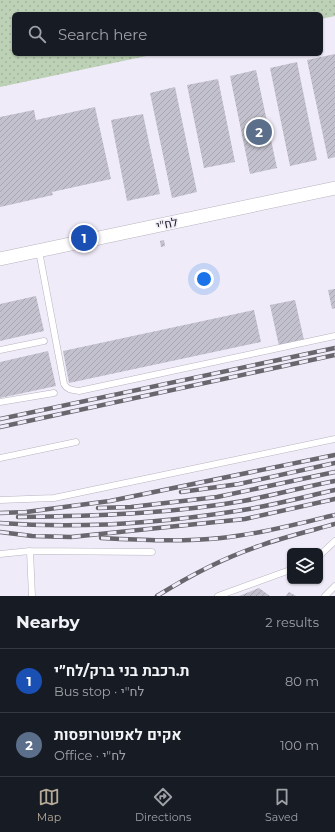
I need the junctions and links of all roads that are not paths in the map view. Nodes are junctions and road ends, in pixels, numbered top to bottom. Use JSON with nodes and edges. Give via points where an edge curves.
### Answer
{"nodes":[{"id":1,"x":335,"y":188,"type":"edge"},
{"id":2,"x":40,"y":251,"type":"junction"},
{"id":3,"x":0,"y":259,"type":"edge"},
{"id":4,"x":335,"y":336,"type":"edge"},
{"id":5,"x":44,"y":341,"type":"dead end"},
{"id":6,"x":0,"y":350,"type":"edge"},
{"id":7,"x":54,"y":393,"type":"dead end"},
{"id":8,"x":0,"y":402,"type":"edge"},
{"id":9,"x":335,"y":439,"type":"edge"},
{"id":10,"x":76,"y":442,"type":"dead end"},
{"id":11,"x":0,"y":458,"type":"edge"},
{"id":12,"x":0,"y":500,"type":"edge"},
{"id":13,"x":335,"y":541,"type":"edge"},
{"id":14,"x":30,"y":551,"type":"junction"},
{"id":15,"x":152,"y":552,"type":"dead end"},
{"id":16,"x":323,"y":552,"type":"edge"},
{"id":17,"x":0,"y":554,"type":"edge"},
{"id":18,"x":287,"y":571,"type":"edge"},
{"id":19,"x":335,"y":586,"type":"edge"},
{"id":20,"x":32,"y":596,"type":"edge"},
{"id":21,"x":218,"y":596,"type":"edge"},
{"id":22,"x":325,"y":596,"type":"edge"}],
"edges":[{"from":1,"to":2,"type":"street","name":"לח\"י"},
{"from":2,"to":3,"type":"street","name":"לח\"י"},
{"from":2,"to":4,"type":"lane","via":[[64,384],[72,390],[79,391]]},
{"from":5,"to":6,"type":"lane"},
{"from":7,"to":8,"type":"lane"},
{"from":9,"to":12,"type":"lane","via":[[54,498]]},
{"from":10,"to":11,"type":"lane"},
{"from":13,"to":16,"type":"lane"},
{"from":14,"to":15,"type":"lane"},
{"from":14,"to":17,"type":"lane"},
{"from":14,"to":20,"type":"lane"},
{"from":18,"to":21,"type":"lane"},
{"from":19,"to":22,"type":"lane"}]}
